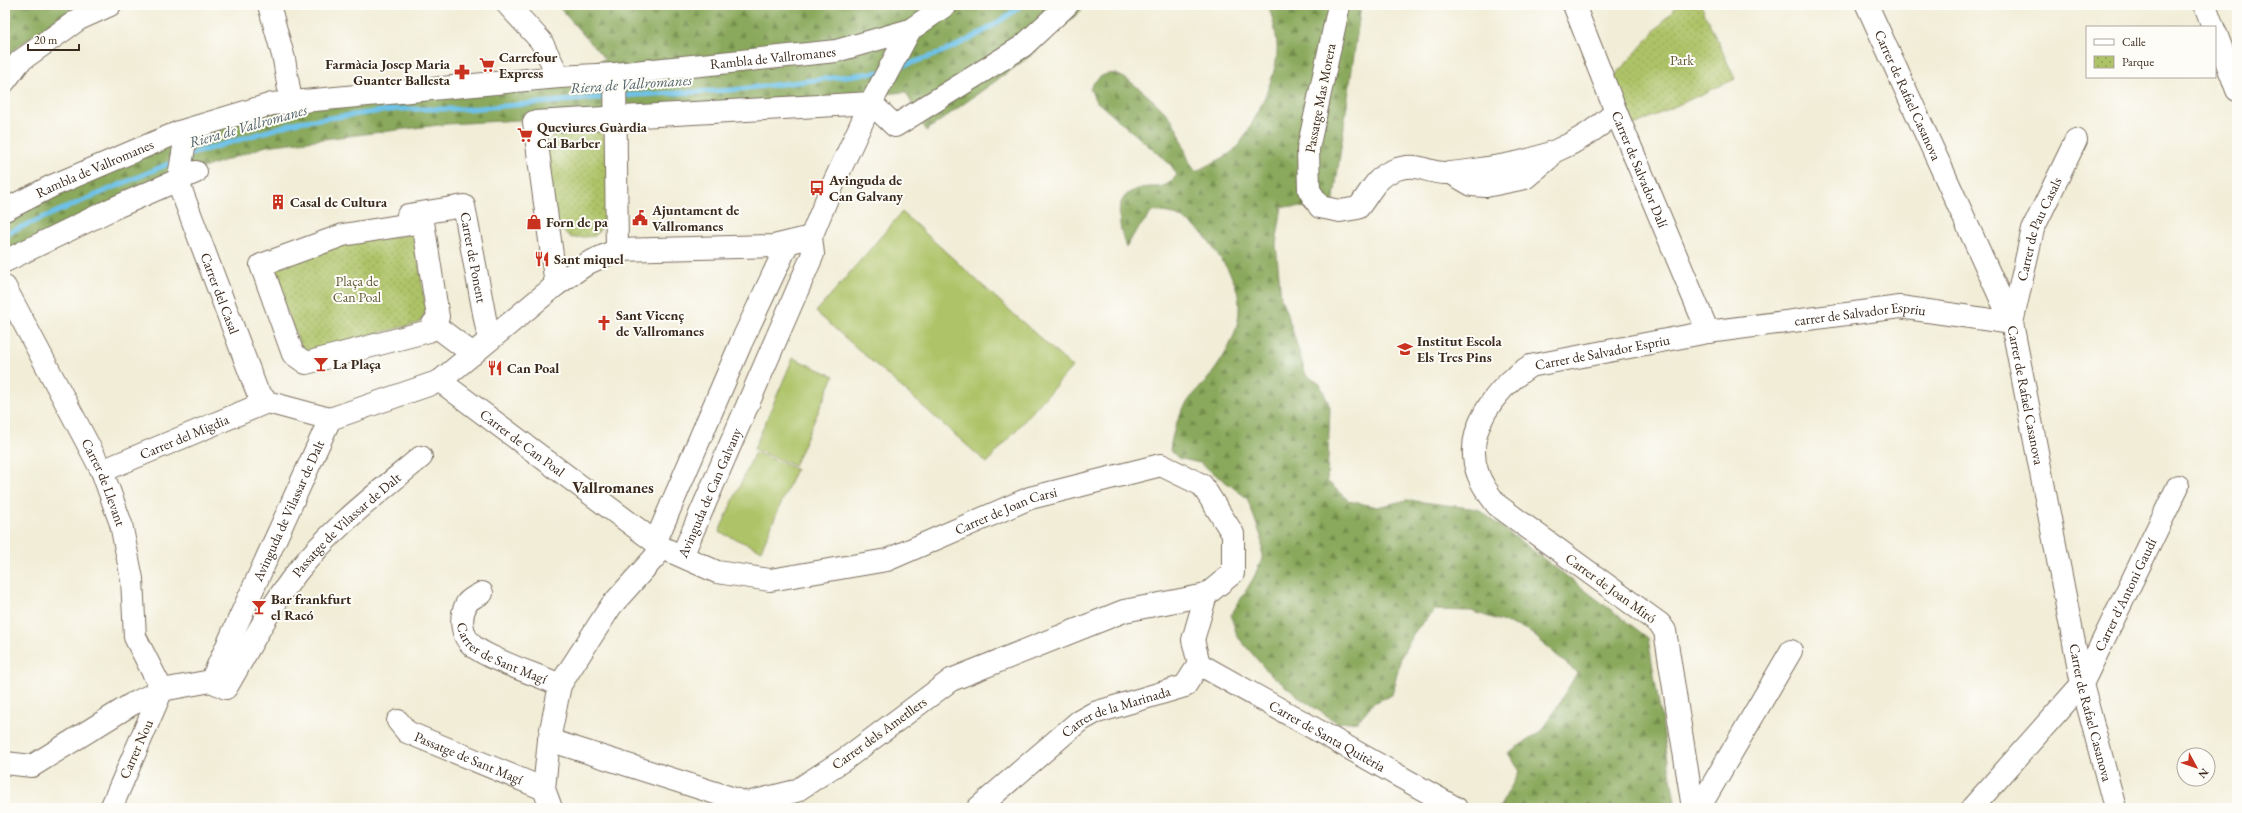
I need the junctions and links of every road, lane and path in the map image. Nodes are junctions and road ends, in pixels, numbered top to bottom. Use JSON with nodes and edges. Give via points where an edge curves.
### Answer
{"nodes":[{"id":1,"x":110,"y":5,"type":"edge"},
{"id":2,"x":269,"y":5,"type":"edge"},
{"id":3,"x":508,"y":5,"type":"edge"},
{"id":4,"x":946,"y":5,"type":"edge"},
{"id":5,"x":1067,"y":5,"type":"edge"},
{"id":6,"x":1339,"y":5,"type":"edge"},
{"id":7,"x":1574,"y":5,"type":"edge"},
{"id":8,"x":1868,"y":5,"type":"edge"},
{"id":9,"x":2205,"y":5,"type":"edge"},
{"id":10,"x":2213,"y":26,"type":"edge"},
{"id":11,"x":910,"y":30,"type":"junction"},
{"id":12,"x":2216,"y":34,"type":"edge"},
{"id":13,"x":615,"y":74,"type":"junction"},
{"id":14,"x":560,"y":77,"type":"junction"},
{"id":15,"x":5,"y":81,"type":"edge"},
{"id":16,"x":2237,"y":90,"type":"edge"},
{"id":17,"x":291,"y":102,"type":"junction"},
{"id":18,"x":871,"y":102,"type":"junction"},
{"id":19,"x":1616,"y":112,"type":"junction"},
{"id":20,"x":616,"y":119,"type":"junction"},
{"id":21,"x":187,"y":130,"type":"junction"},
{"id":22,"x":2076,"y":140,"type":"dead end"},
{"id":23,"x":187,"y":177,"type":"junction"},
{"id":24,"x":5,"y":210,"type":"edge"},
{"id":25,"x":408,"y":215,"type":"dead end"},
{"id":26,"x":811,"y":237,"type":"junction"},
{"id":27,"x":788,"y":243,"type":"junction"},
{"id":28,"x":617,"y":250,"type":"junction"},
{"id":29,"x":5,"y":261,"type":"edge"},
{"id":30,"x":556,"y":285,"type":"junction"},
{"id":31,"x":5,"y":286,"type":"edge"},
{"id":32,"x":2012,"y":323,"type":"junction"},
{"id":33,"x":433,"y":324,"type":"junction"},
{"id":34,"x":1708,"y":332,"type":"junction"},
{"id":35,"x":481,"y":347,"type":"junction"},
{"id":36,"x":440,"y":381,"type":"junction"},
{"id":37,"x":267,"y":402,"type":"junction"},
{"id":38,"x":330,"y":419,"type":"junction"},
{"id":39,"x":1479,"y":427,"type":"joint"},
{"id":40,"x":421,"y":457,"type":"dead end"},
{"id":41,"x":102,"y":471,"type":"junction"},
{"id":42,"x":2178,"y":486,"type":"dead end"},
{"id":43,"x":667,"y":549,"type":"junction"},
{"id":44,"x":482,"y":593,"type":"dead end"},
{"id":45,"x":1206,"y":595,"type":"junction"},
{"id":46,"x":1791,"y":651,"type":"dead end"},
{"id":47,"x":1199,"y":664,"type":"junction"},
{"id":48,"x":211,"y":681,"type":"junction"},
{"id":49,"x":2082,"y":684,"type":"junction"},
{"id":50,"x":560,"y":685,"type":"junction"},
{"id":51,"x":162,"y":690,"type":"junction"},
{"id":52,"x":398,"y":721,"type":"dead end"},
{"id":53,"x":549,"y":740,"type":"junction"},
{"id":54,"x":5,"y":763,"type":"edge"},
{"id":55,"x":547,"y":799,"type":"edge"},
{"id":56,"x":111,"y":808,"type":"edge"},
{"id":57,"x":978,"y":808,"type":"edge"},
{"id":58,"x":1456,"y":808,"type":"edge"},
{"id":59,"x":1693,"y":808,"type":"edge"},
{"id":60,"x":1699,"y":808,"type":"edge"},
{"id":61,"x":1972,"y":808,"type":"edge"},
{"id":62,"x":2115,"y":808,"type":"edge"}],
"edges":[{"from":1,"to":15,"type":"street","via":[[79,20],[20,61]]},
{"from":2,"to":17,"type":"street","via":[[284,59]]},
{"from":3,"to":14,"type":"street","via":[[541,41]]},
{"from":4,"to":11,"type":"street","name":"Rambla de Vallromanes"},
{"from":5,"to":18,"type":"street","via":[[1023,46],[895,126]]},
{"from":6,"to":19,"type":"street","name":"Passatge Mas Morera","via":[[1308,149],[1309,190],[1320,207],[1340,211],[1358,208],[1374,184],[1391,172],[1410,166],[1450,172],[1514,164],[1554,153],[1580,139]]},
{"from":7,"to":19,"type":"street","name":"Carrer de Salvador Dalí"},
{"from":8,"to":32,"type":"street","name":"Carrer de Rafael Casanova"},
{"from":9,"to":10,"type":"street"},
{"from":11,"to":13,"type":"street","name":"Rambla de Vallromanes","via":[[836,51]]},
{"from":11,"to":18,"type":"street","name":"Avinguda de Can Galvany"},
{"from":12,"to":16,"type":"street"},
{"from":13,"to":14,"type":"street","name":"Rambla de Vallromanes"},
{"from":13,"to":20,"type":"street"},
{"from":14,"to":17,"type":"street","name":"Rambla de Vallromanes"},
{"from":17,"to":21,"type":"street","name":"Rambla de Vallromanes","via":[[272,104]]},
{"from":18,"to":20,"type":"street"},
{"from":18,"to":26,"type":"street","name":"Avinguda de Can Galvany"},
{"from":19,"to":34,"type":"street","name":"Carrer de Salvador Dalí"},
{"from":20,"to":28,"type":"street"},
{"from":20,"to":30,"type":"street","via":[[534,122]]},
{"from":21,"to":23,"type":"street"},
{"from":21,"to":24,"type":"street","name":"Rambla de Vallromanes","via":[[52,186]]},
{"from":22,"to":32,"type":"street","name":"Carrer de Pau Casals","via":[[2033,229]]},
{"from":23,"to":29,"type":"street","via":[[114,208]]},
{"from":23,"to":37,"type":"street","name":"Carrer del Casal","via":[[257,391]]},
{"from":25,"to":35,"type":"street","name":"Carrer de Ponent","via":[[464,206]]},
{"from":26,"to":27,"type":"street"},
{"from":26,"to":43,"type":"street","name":"Avinguda de Can Galvany","via":[[813,254]]},
{"from":27,"to":28,"type":"street","via":[[774,246]]},
{"from":27,"to":43,"type":"street","name":"Avinguda de Can Galvany","via":[[741,343]]},
{"from":28,"to":30,"type":"street","via":[[588,263]]},
{"from":30,"to":35,"type":"street"},
{"from":31,"to":41,"type":"street","name":"Carrer de Llevant"},
{"from":32,"to":34,"type":"street","name":"carrer de Salvador Espriu","via":[[1900,307]]},
{"from":32,"to":49,"type":"street","name":"Carrer de Rafael Casanova"},
{"from":33,"to":33,"type":"street","via":[[430,331],[306,363],[293,354],[261,265],[343,235],[423,222],[438,317]]},
{"from":33,"to":35,"type":"street"},
{"from":34,"to":39,"type":"street","name":"Carrer de Salvador Espriu","via":[[1530,366],[1511,379],[1494,397]]},
{"from":35,"to":36,"type":"street"},
{"from":36,"to":38,"type":"street"},
{"from":36,"to":43,"type":"street","name":"Carrer de Can Poal"},
{"from":37,"to":38,"type":"street"},
{"from":37,"to":41,"type":"street","name":"Carrer del Migdia"},
{"from":38,"to":48,"type":"street","name":"Avinguda de Vilassar de Dalt"},
{"from":39,"to":59,"type":"street","name":"Carrer de Joan Miró","via":[[1475,451],[1477,473],[1497,506],[1660,624],[1665,631]]},
{"from":40,"to":48,"type":"street","name":"Passatge de Vilassar de Dalt","via":[[324,541],[298,572],[226,688]]},
{"from":41,"to":51,"type":"street","name":"Carrer de Llevant","via":[[121,524],[132,579],[134,636]]},
{"from":42,"to":49,"type":"street","name":"Carrer d'Antoni Gaudí"},
{"from":43,"to":45,"type":"street","name":"Carrer de Joan Carsi","via":[[717,572],[770,580],[888,560],[1030,498],[1161,465],[1202,485],[1232,534],[1232,573]]},
{"from":43,"to":50,"type":"street","name":"Avinguda de Can Galvany","via":[[611,606]]},
{"from":44,"to":50,"type":"street","name":"Carrer de Sant Magí","via":[[467,602],[463,630],[467,640],[474,647]]},
{"from":45,"to":47,"type":"street","via":[[1193,640]]},
{"from":45,"to":53,"type":"street","name":"Carrer dels Ametllers","via":[[1124,611],[951,680],[848,758],[796,791],[747,803]]},
{"from":46,"to":60,"type":"street"},
{"from":47,"to":57,"type":"street","name":"Carrer de la Marinada","via":[[1185,686],[1094,713],[1078,722]]},
{"from":47,"to":58,"type":"street","name":"Carrer de Santa Quitèria"},
{"from":48,"to":51,"type":"street"},
{"from":49,"to":61,"type":"street","name":"Carrer d'Antoni Gaudí"},
{"from":49,"to":62,"type":"street","name":"Carrer de Rafael Casanova"},
{"from":50,"to":53,"type":"street","name":"Avinguda de Can Galvany"},
{"from":51,"to":54,"type":"street","via":[[132,704],[32,766]]},
{"from":51,"to":56,"type":"street","name":"Carrer Nou"},
{"from":52,"to":55,"type":"street","name":"Passatge de Sant Magí","via":[[406,732]]},
{"from":53,"to":55,"type":"street","name":"Avinguda de Can Galvany"}]}
